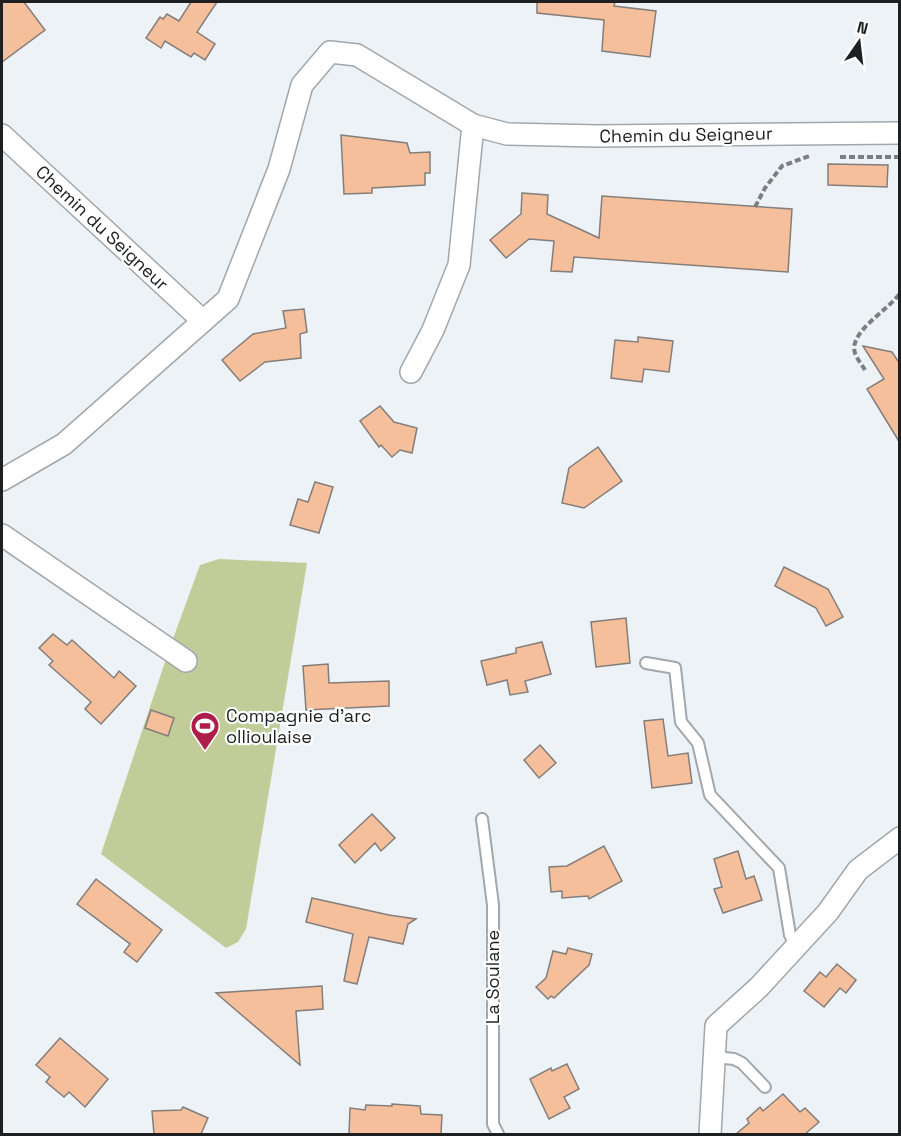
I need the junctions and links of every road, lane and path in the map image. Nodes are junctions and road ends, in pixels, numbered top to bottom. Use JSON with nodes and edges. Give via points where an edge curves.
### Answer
{"nodes":[{"id":1,"x":473,"y":125,"type":"junction"},
{"id":2,"x":900,"y":133,"type":"edge"},
{"id":3,"x":2,"y":135,"type":"edge"},
{"id":4,"x":819,"y":156,"type":"dead end"},
{"id":5,"x":831,"y":157,"type":"dead end"},
{"id":6,"x":900,"y":157,"type":"edge"},
{"id":7,"x":755,"y":207,"type":"dead end"},
{"id":8,"x":900,"y":293,"type":"edge"},
{"id":9,"x":203,"y":321,"type":"junction"},
{"id":10,"x":865,"y":370,"type":"dead end"},
{"id":11,"x":411,"y":372,"type":"dead end"},
{"id":12,"x":2,"y":480,"type":"edge"},
{"id":13,"x":2,"y":535,"type":"edge"},
{"id":14,"x":186,"y":661,"type":"dead end"},
{"id":15,"x":646,"y":663,"type":"dead end"},
{"id":16,"x":482,"y":819,"type":"dead end"},
{"id":17,"x":900,"y":838,"type":"edge"},
{"id":18,"x":796,"y":946,"type":"junction"},
{"id":19,"x":715,"y":1057,"type":"junction"},
{"id":20,"x":765,"y":1087,"type":"dead end"},
{"id":21,"x":498,"y":1134,"type":"edge"},
{"id":22,"x":710,"y":1134,"type":"edge"}],
"edges":[{"from":1,"to":2,"type":"street","name":"Chemin du Seigneur","via":[[507,134],[598,136]]},
{"from":1,"to":9,"type":"street","name":"Chemin du Seigneur","via":[[357,55],[330,52],[302,85],[279,169],[228,299]]},
{"from":1,"to":11,"type":"street","via":[[459,265]]},
{"from":3,"to":9,"type":"street","name":"Chemin du Seigneur"},
{"from":4,"to":7,"type":"path","via":[[782,166]]},
{"from":5,"to":6,"type":"path"},
{"from":8,"to":10,"type":"path","via":[[856,338],[854,351]]},
{"from":9,"to":12,"type":"street","name":"Chemin du Seigneur","via":[[64,444]]},
{"from":13,"to":14,"type":"street"},
{"from":15,"to":18,"type":"lane","via":[[675,668],[681,722],[698,743],[710,795],[779,868],[790,935]]},
{"from":16,"to":21,"type":"lane","name":"La Soulane","via":[[493,905],[493,1124]]},
{"from":17,"to":18,"type":"street","via":[[858,870],[828,912]]},
{"from":18,"to":19,"type":"street","via":[[716,1026]]},
{"from":19,"to":20,"type":"lane","via":[[742,1063]]},
{"from":19,"to":22,"type":"street"}]}
